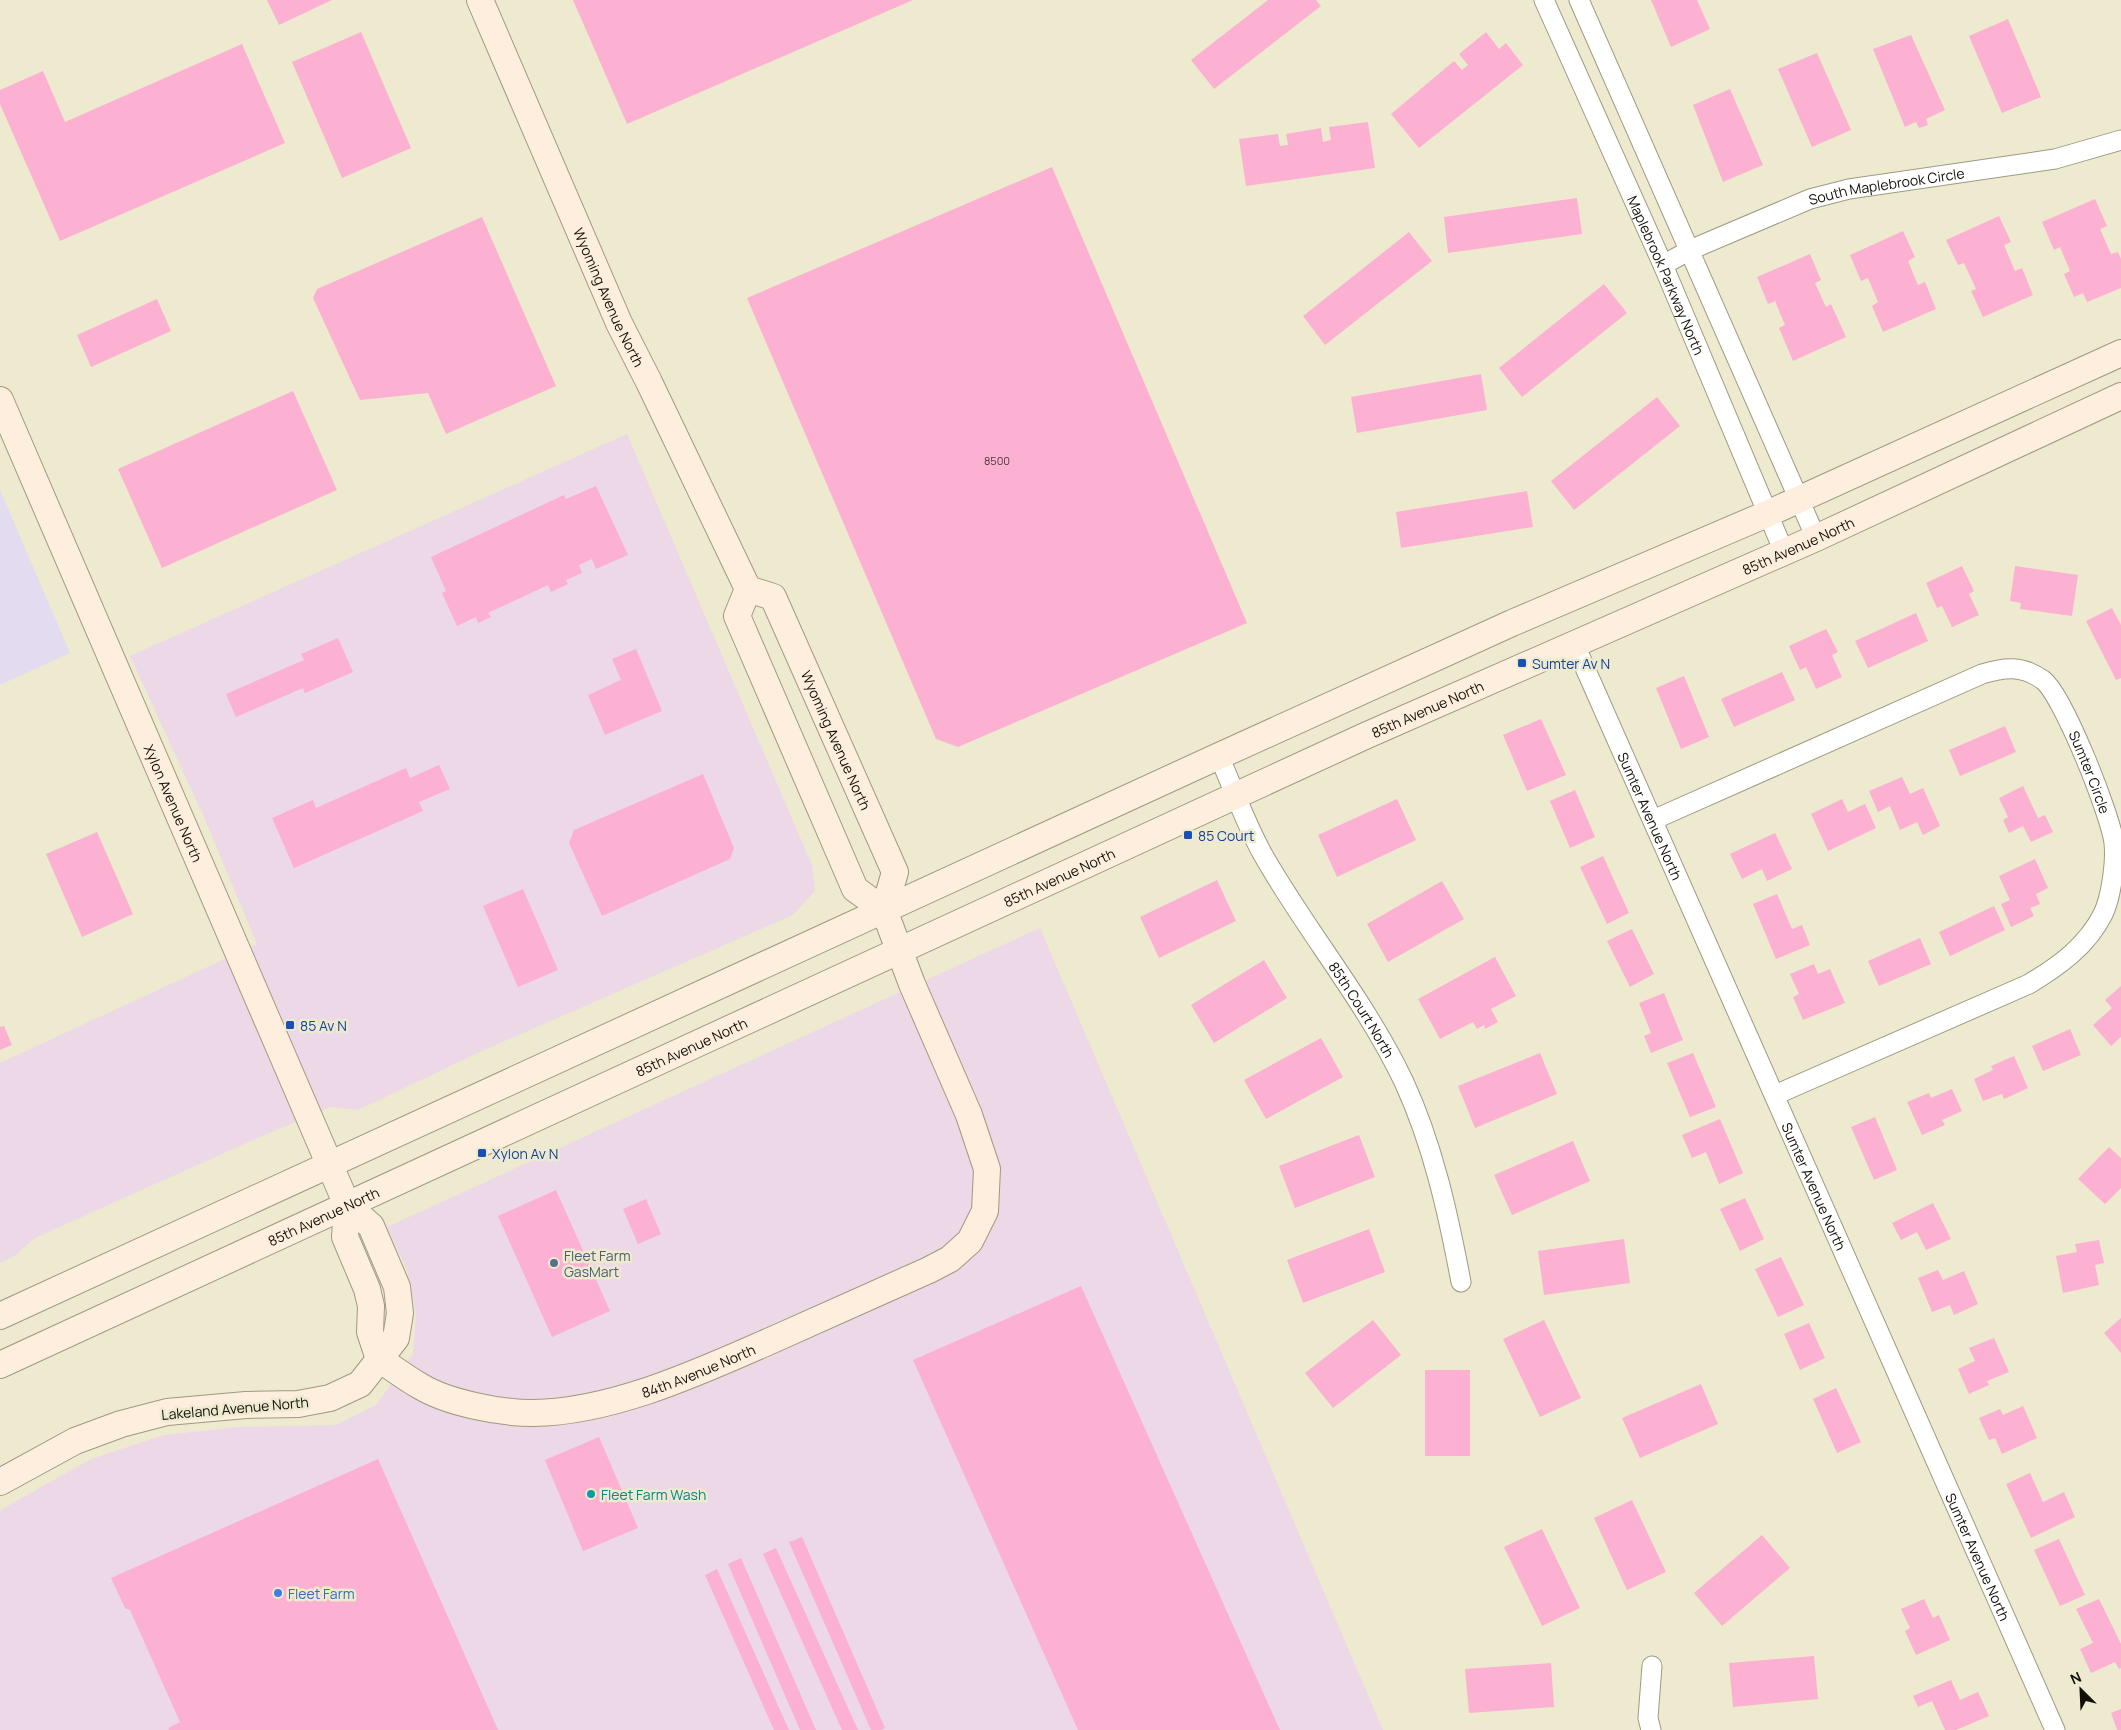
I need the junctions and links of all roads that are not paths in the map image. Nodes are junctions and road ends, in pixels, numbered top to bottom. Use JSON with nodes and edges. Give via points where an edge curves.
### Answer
{"nodes":[{"id":1,"x":480,"y":0,"type":"edge"},
{"id":2,"x":1544,"y":0,"type":"edge"},
{"id":3,"x":1579,"y":0,"type":"edge"},
{"id":4,"x":2121,"y":140,"type":"edge"},
{"id":5,"x":1690,"y":250,"type":"junction"},
{"id":6,"x":1663,"y":265,"type":"junction"},
{"id":7,"x":2121,"y":353,"type":"edge"},
{"id":8,"x":2121,"y":396,"type":"edge"},
{"id":9,"x":0,"y":400,"type":"edge"},
{"id":10,"x":1798,"y":499,"type":"junction"},
{"id":11,"x":1767,"y":514,"type":"junction"},
{"id":12,"x":1816,"y":538,"type":"junction"},
{"id":13,"x":1784,"y":552,"type":"junction"},
{"id":14,"x":748,"y":589,"type":"junction"},
{"id":15,"x":1574,"y":642,"type":"junction"},
{"id":16,"x":1219,"y":756,"type":"junction"},
{"id":17,"x":1236,"y":796,"type":"junction"},
{"id":18,"x":1653,"y":820,"type":"junction"},
{"id":19,"x":884,"y":910,"type":"junction"},
{"id":20,"x":899,"y":950,"type":"junction"},
{"id":21,"x":1775,"y":1095,"type":"junction"},
{"id":22,"x":331,"y":1165,"type":"junction"},
{"id":23,"x":347,"y":1205,"type":"junction"},
{"id":24,"x":1461,"y":1282,"type":"dead end"},
{"id":25,"x":0,"y":1316,"type":"edge"},
{"id":26,"x":379,"y":1358,"type":"junction"},
{"id":27,"x":0,"y":1365,"type":"edge"},
{"id":28,"x":0,"y":1482,"type":"edge"},
{"id":29,"x":1652,"y":1666,"type":"dead end"},
{"id":30,"x":1651,"y":1730,"type":"edge"},
{"id":31,"x":2055,"y":1730,"type":"edge"}],
"edges":[{"from":1,"to":14,"type":"main road","name":"Wyoming Avenue North","via":[[619,323]]},
{"from":2,"to":6,"type":"street","name":"Maplebrook Parkway North"},
{"from":3,"to":5,"type":"street"},
{"from":4,"to":5,"type":"street","name":"South Maplebrook Circle","via":[[2055,159],[1849,188],[1810,199]]},
{"from":5,"to":6,"type":"street","name":"South Maplebrook Circle"},
{"from":5,"to":10,"type":"street"},
{"from":6,"to":11,"type":"street","name":"Maplebrook Parkway North"},
{"from":7,"to":10,"type":"main road"},
{"from":8,"to":12,"type":"main road","name":"85th Avenue North"},
{"from":9,"to":22,"type":"main road","name":"Xylon Avenue North"},
{"from":10,"to":11,"type":"main road"},
{"from":10,"to":12,"type":"street"},
{"from":11,"to":13,"type":"street","name":"Maplebrook Parkway North"},
{"from":11,"to":16,"type":"main road","via":[[1512,623]]},
{"from":12,"to":13,"type":"main road","name":"85th Avenue North"},
{"from":13,"to":15,"type":"main road","name":"85th Avenue North"},
{"from":14,"to":19,"type":"main road","via":[[737,616],[855,889]]},
{"from":14,"to":19,"type":"main road","name":"Wyoming Avenue North","via":[[773,598],[895,872]]},
{"from":15,"to":17,"type":"main road","name":"85th Avenue North"},
{"from":15,"to":18,"type":"street","name":"Sumter Avenue North"},
{"from":16,"to":17,"type":"street","name":"85th Court North"},
{"from":16,"to":19,"type":"main road"},
{"from":17,"to":20,"type":"main road","name":"85th Avenue North"},
{"from":17,"to":24,"type":"street","name":"85th Court North","via":[[1263,854],[1366,1014],[1404,1083],[1436,1167]]},
{"from":18,"to":21,"type":"street","name":"Sumter Avenue North"},
{"from":18,"to":21,"type":"street","name":"Sumter Circle","via":[[2004,667],[2044,680],[2057,697],[2106,807],[2114,844],[2112,879],[2104,914],[2085,941],[2061,965],[2029,984]]},
{"from":19,"to":20,"type":"main road"},
{"from":19,"to":22,"type":"main road"},
{"from":20,"to":23,"type":"main road","name":"85th Avenue North"},
{"from":20,"to":26,"type":"main road","name":"84th Avenue North","via":[[969,1116],[987,1169],[985,1211],[970,1241],[950,1259],[718,1364],[622,1398],[550,1411],[503,1411],[456,1400],[421,1387]]},
{"from":21,"to":31,"type":"street","name":"Sumter Avenue North"},
{"from":22,"to":23,"type":"main road","name":"Xylon Avenue North"},
{"from":22,"to":25,"type":"main road"},
{"from":23,"to":26,"type":"main road","via":[[345,1237],[367,1289],[371,1306],[370,1332]]},
{"from":23,"to":27,"type":"main road","name":"85th Avenue North"},
{"from":26,"to":28,"type":"main road","name":"Lakeland Avenue North","via":[[360,1384],[330,1398],[298,1404],[167,1412],[74,1441]]},
{"from":29,"to":30,"type":"street","via":[[1648,1718]]}]}
